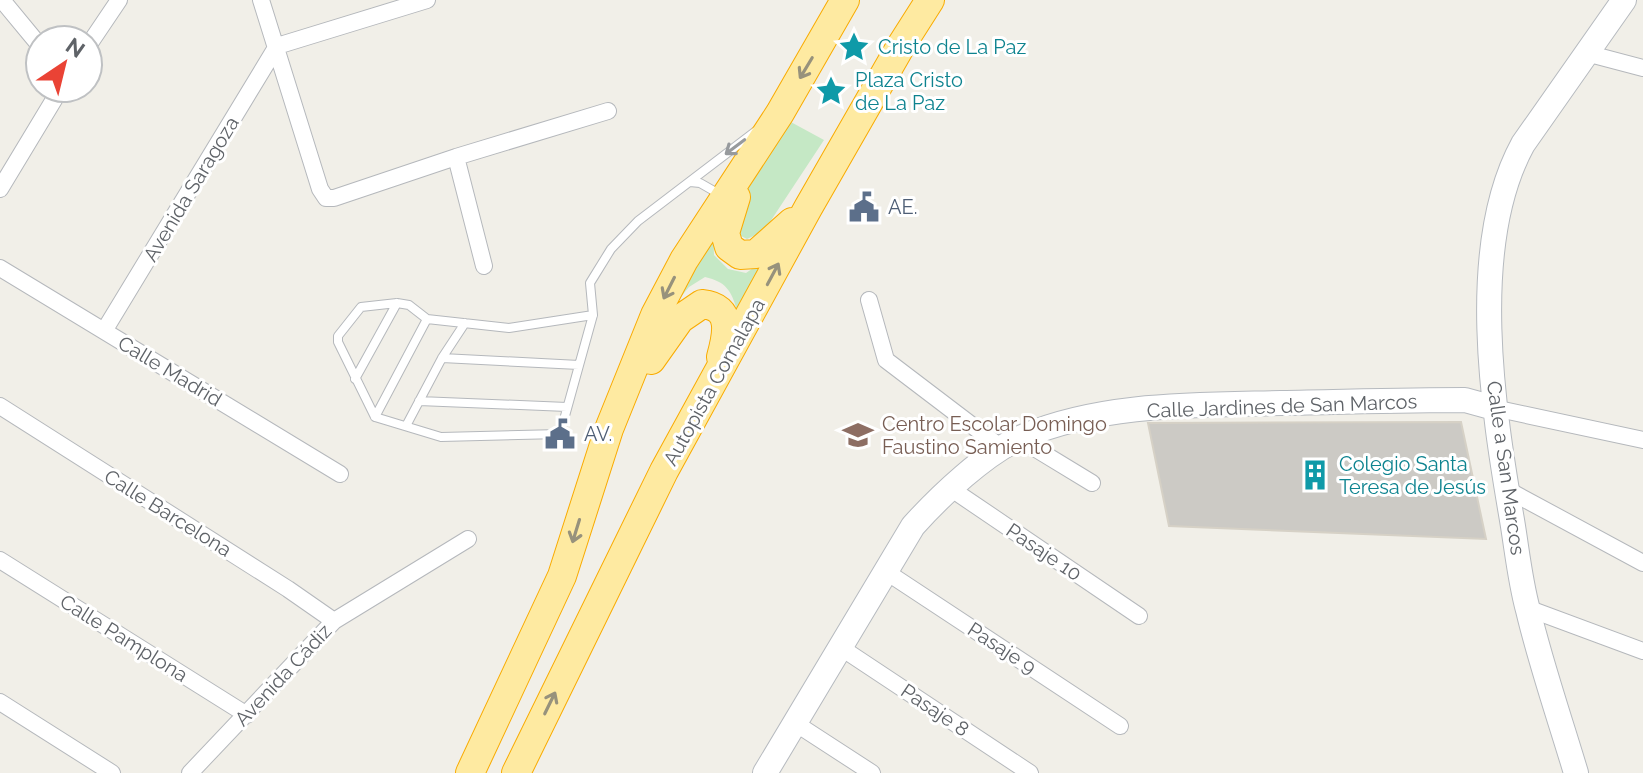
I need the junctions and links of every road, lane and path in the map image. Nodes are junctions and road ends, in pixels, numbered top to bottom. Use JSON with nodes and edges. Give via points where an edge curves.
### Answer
{"nodes":[{"id":1,"x":2,"y":0,"type":"edge"},
{"id":2,"x":119,"y":0,"type":"edge"},
{"id":3,"x":261,"y":0,"type":"edge"},
{"id":4,"x":427,"y":0,"type":"edge"},
{"id":5,"x":845,"y":0,"type":"edge"},
{"id":6,"x":930,"y":0,"type":"edge"},
{"id":7,"x":1624,"y":0,"type":"edge"},
{"id":8,"x":103,"y":24,"type":"edge"},
{"id":9,"x":24,"y":27,"type":"edge"},
{"id":10,"x":277,"y":46,"type":"junction"},
{"id":11,"x":1586,"y":53,"type":"junction"},
{"id":12,"x":1643,"y":68,"type":"edge"},
{"id":13,"x":51,"y":104,"type":"edge"},
{"id":14,"x":608,"y":111,"type":"dead end"},
{"id":15,"x":780,"y":113,"type":"junction"},
{"id":16,"x":753,"y":156,"type":"junction"},
{"id":17,"x":456,"y":157,"type":"junction"},
{"id":18,"x":689,"y":182,"type":"junction"},
{"id":19,"x":0,"y":189,"type":"edge"},
{"id":20,"x":725,"y":198,"type":"junction"},
{"id":21,"x":808,"y":208,"type":"junction"},
{"id":22,"x":484,"y":266,"type":"dead end"},
{"id":23,"x":0,"y":268,"type":"edge"},
{"id":24,"x":869,"y":300,"type":"dead end"},
{"id":25,"x":397,"y":303,"type":"junction"},
{"id":26,"x":593,"y":315,"type":"junction"},
{"id":27,"x":427,"y":319,"type":"junction"},
{"id":28,"x":465,"y":323,"type":"junction"},
{"id":29,"x":104,"y":331,"type":"junction"},
{"id":30,"x":442,"y":358,"type":"junction"},
{"id":31,"x":579,"y":365,"type":"junction"},
{"id":32,"x":355,"y":379,"type":"junction"},
{"id":33,"x":419,"y":401,"type":"junction"},
{"id":34,"x":0,"y":406,"type":"edge"},
{"id":35,"x":567,"y":407,"type":"junction"},
{"id":36,"x":1494,"y":408,"type":"junction"},
{"id":37,"x":698,"y":413,"type":"junction"},
{"id":38,"x":375,"y":417,"type":"junction"},
{"id":39,"x":406,"y":426,"type":"junction"},
{"id":40,"x":609,"y":429,"type":"junction"},
{"id":41,"x":1643,"y":440,"type":"edge"},
{"id":42,"x":1011,"y":443,"type":"junction"},
{"id":43,"x":340,"y":474,"type":"dead end"},
{"id":44,"x":1092,"y":483,"type":"dead end"},
{"id":45,"x":950,"y":488,"type":"junction"},
{"id":46,"x":1506,"y":489,"type":"junction"},
{"id":47,"x":468,"y":539,"type":"dead end"},
{"id":48,"x":0,"y":560,"type":"edge"},
{"id":49,"x":1643,"y":563,"type":"edge"},
{"id":50,"x":885,"y":571,"type":"junction"},
{"id":51,"x":1527,"y":608,"type":"junction"},
{"id":52,"x":1139,"y":616,"type":"dead end"},
{"id":53,"x":334,"y":621,"type":"junction"},
{"id":54,"x":840,"y":647,"type":"junction"},
{"id":55,"x":1643,"y":651,"type":"edge"},
{"id":56,"x":0,"y":702,"type":"edge"},
{"id":57,"x":247,"y":715,"type":"junction"},
{"id":58,"x":795,"y":723,"type":"junction"},
{"id":59,"x":1120,"y":726,"type":"dead end"},
{"id":60,"x":112,"y":773,"type":"edge"},
{"id":61,"x":190,"y":773,"type":"edge"},
{"id":62,"x":470,"y":773,"type":"edge"},
{"id":63,"x":516,"y":773,"type":"edge"},
{"id":64,"x":765,"y":773,"type":"edge"},
{"id":65,"x":872,"y":773,"type":"edge"},
{"id":66,"x":1030,"y":773,"type":"edge"},
{"id":67,"x":1576,"y":773,"type":"edge"}],
"edges":[{"from":1,"to":9,"type":"street"},
{"from":2,"to":8,"type":"street"},
{"from":3,"to":10,"type":"street"},
{"from":4,"to":10,"type":"street"},
{"from":5,"to":15,"type":"highway","one_way":true},
{"from":6,"to":21,"type":"highway","name":"Autopista Comalapa"},
{"from":7,"to":11,"type":"main road","name":"Calle a San Marcos"},
{"from":10,"to":17,"type":"street","via":[[326,198]]},
{"from":10,"to":29,"type":"street","name":"Avenida Saragoza"},
{"from":11,"to":12,"type":"street"},
{"from":11,"to":36,"type":"main road","name":"Calle a San Marcos","via":[[1523,144],[1500,205],[1489,286]]},
{"from":13,"to":19,"type":"street"},
{"from":14,"to":17,"type":"street"},
{"from":15,"to":16,"type":"highway"},
{"from":15,"to":18,"type":"lane","one_way":true},
{"from":16,"to":20,"type":"highway"},
{"from":16,"to":21,"type":"highway","via":[[727,221],[729,247],[740,255],[756,254]]},
{"from":17,"to":22,"type":"street"},
{"from":18,"to":20,"type":"lane"},
{"from":18,"to":26,"type":"lane","via":[[611,249],[590,283]]},
{"from":20,"to":40,"type":"highway","one_way":true,"via":[[662,301]]},
{"from":37,"to":21,"type":"highway","name":"Autopista Comalapa","one_way":true},
{"from":23,"to":29,"type":"street","name":"Calle Madrid"},
{"from":24,"to":42,"type":"street","via":[[886,360]]},
{"from":25,"to":27,"type":"lane"},
{"from":25,"to":32,"type":"lane"},
{"from":25,"to":32,"type":"lane","via":[[361,307],[338,336]]},
{"from":26,"to":28,"type":"lane","via":[[509,328]]},
{"from":26,"to":31,"type":"lane"},
{"from":27,"to":28,"type":"lane"},
{"from":27,"to":38,"type":"lane"},
{"from":28,"to":30,"type":"lane"},
{"from":29,"to":43,"type":"street","name":"Calle Madrid"},
{"from":30,"to":31,"type":"lane"},
{"from":30,"to":33,"type":"lane"},
{"from":31,"to":35,"type":"lane"},
{"from":32,"to":38,"type":"lane"},
{"from":33,"to":35,"type":"lane"},
{"from":33,"to":39,"type":"lane"},
{"from":34,"to":53,"type":"street","name":"Calle Barcelona"},
{"from":35,"to":39,"type":"lane","via":[[560,434],[441,437]]},
{"from":36,"to":41,"type":"street"},
{"from":36,"to":42,"type":"main road","name":"Calle Jardines de San Marcos","via":[[1465,400],[1193,405],[1110,414],[1051,427]]},
{"from":36,"to":46,"type":"main road","name":"Calle a San Marcos"},
{"from":37,"to":40,"type":"highway","via":[[727,330],[720,310],[702,304],[671,329]]},
{"from":63,"to":37,"type":"highway","name":"Autopista Comalapa","one_way":true,"via":[[632,533]]},
{"from":38,"to":39,"type":"lane"},
{"from":40,"to":62,"type":"highway","one_way":true,"via":[[562,576]]},
{"from":42,"to":44,"type":"street"},
{"from":42,"to":45,"type":"main road","name":"Calle Jardines de San Marcos"},
{"from":45,"to":50,"type":"main road","name":"Calle Jardines de San Marcos","via":[[913,526]]},
{"from":45,"to":52,"type":"street","name":"Pasaje 10"},
{"from":46,"to":49,"type":"street"},
{"from":46,"to":51,"type":"main road","name":"Calle a San Marcos"},
{"from":47,"to":53,"type":"street","name":"Avenida Cádiz"},
{"from":48,"to":57,"type":"street","name":"Calle Pamplona"},
{"from":50,"to":54,"type":"main road","name":"Calle Jardines de San Marcos"},
{"from":50,"to":59,"type":"street","name":"Pasaje 9"},
{"from":51,"to":55,"type":"street"},
{"from":51,"to":67,"type":"main road","name":"Calle a San Marcos"},
{"from":53,"to":57,"type":"street","name":"Avenida Cádiz"},
{"from":54,"to":58,"type":"main road","name":"Calle Jardines de San Marcos"},
{"from":54,"to":66,"type":"street","name":"Pasaje 8"},
{"from":56,"to":60,"type":"street"},
{"from":57,"to":61,"type":"street","name":"Avenida Cádiz"},
{"from":58,"to":64,"type":"main road","name":"Calle Jardines de San Marcos"},
{"from":58,"to":65,"type":"street"}]}
